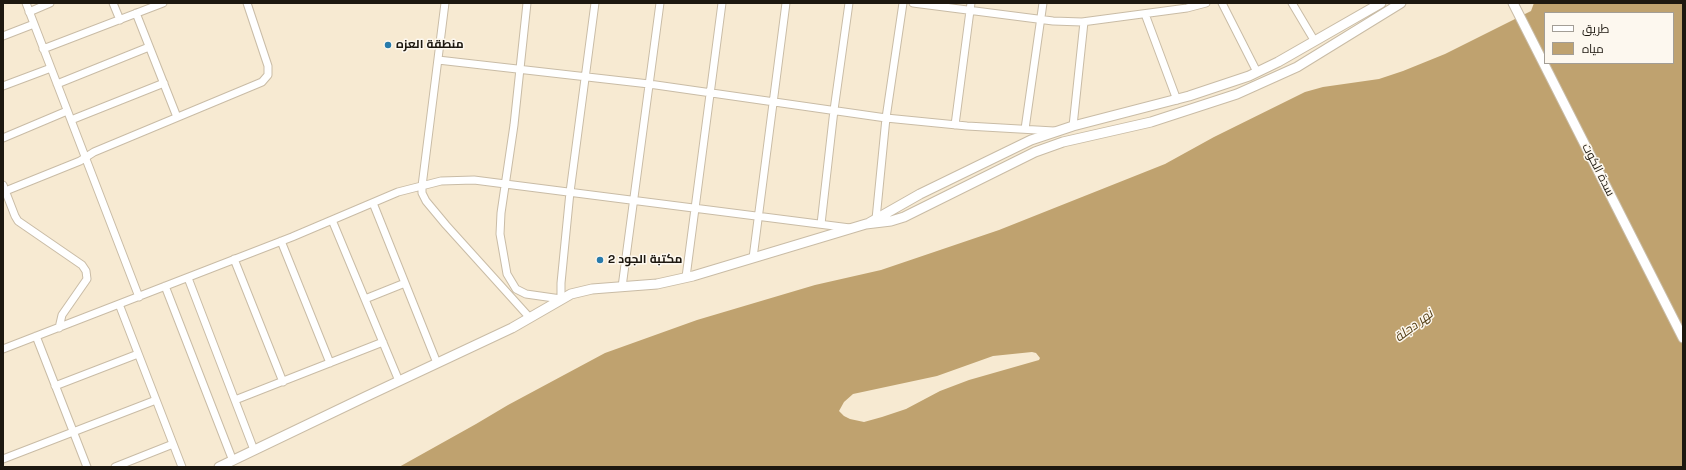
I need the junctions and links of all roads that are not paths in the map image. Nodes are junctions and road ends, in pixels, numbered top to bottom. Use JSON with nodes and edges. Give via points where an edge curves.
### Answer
{"nodes":[{"id":1,"x":26,"y":3,"type":"edge"},
{"id":2,"x":50,"y":3,"type":"edge"},
{"id":3,"x":113,"y":3,"type":"edge"},
{"id":4,"x":163,"y":3,"type":"edge"},
{"id":5,"x":247,"y":3,"type":"edge"},
{"id":6,"x":445,"y":3,"type":"edge"},
{"id":7,"x":527,"y":3,"type":"edge"},
{"id":8,"x":595,"y":3,"type":"edge"},
{"id":9,"x":660,"y":3,"type":"edge"},
{"id":10,"x":722,"y":3,"type":"edge"},
{"id":11,"x":786,"y":3,"type":"edge"},
{"id":12,"x":849,"y":3,"type":"edge"},
{"id":13,"x":903,"y":3,"type":"edge"},
{"id":14,"x":913,"y":3,"type":"edge"},
{"id":15,"x":1043,"y":3,"type":"edge"},
{"id":16,"x":1206,"y":3,"type":"edge"},
{"id":17,"x":1222,"y":3,"type":"edge"},
{"id":18,"x":1292,"y":3,"type":"edge"},
{"id":19,"x":1381,"y":3,"type":"edge"},
{"id":20,"x":1401,"y":3,"type":"edge"},
{"id":21,"x":1513,"y":3,"type":"edge"},
{"id":22,"x":1367,"y":6,"type":"edge"},
{"id":23,"x":970,"y":7,"type":"edge"},
{"id":24,"x":29,"y":12,"type":"junction"},
{"id":25,"x":136,"y":13,"type":"junction"},
{"id":26,"x":1145,"y":14,"type":"junction"},
{"id":27,"x":1041,"y":19,"type":"junction"},
{"id":28,"x":120,"y":20,"type":"junction"},
{"id":29,"x":1084,"y":22,"type":"junction"},
{"id":30,"x":34,"y":24,"type":"junction"},
{"id":31,"x":1336,"y":28,"type":"junction"},
{"id":32,"x":3,"y":36,"type":"edge"},
{"id":33,"x":1342,"y":38,"type":"junction"},
{"id":34,"x":1314,"y":40,"type":"junction"},
{"id":35,"x":150,"y":47,"type":"junction"},
{"id":36,"x":44,"y":49,"type":"junction"},
{"id":37,"x":438,"y":60,"type":"junction"},
{"id":38,"x":51,"y":68,"type":"junction"},
{"id":39,"x":520,"y":69,"type":"junction"},
{"id":40,"x":1257,"y":72,"type":"junction"},
{"id":41,"x":585,"y":76,"type":"junction"},
{"id":42,"x":164,"y":83,"type":"junction"},
{"id":43,"x":57,"y":84,"type":"junction"},
{"id":44,"x":649,"y":84,"type":"junction"},
{"id":45,"x":3,"y":86,"type":"edge"},
{"id":46,"x":710,"y":92,"type":"junction"},
{"id":47,"x":1177,"y":100,"type":"junction"},
{"id":48,"x":773,"y":102,"type":"junction"},
{"id":49,"x":834,"y":110,"type":"junction"},
{"id":50,"x":68,"y":112,"type":"junction"},
{"id":51,"x":177,"y":117,"type":"junction"},
{"id":52,"x":886,"y":118,"type":"junction"},
{"id":53,"x":71,"y":120,"type":"junction"},
{"id":54,"x":955,"y":125,"type":"junction"},
{"id":55,"x":1073,"y":126,"type":"junction"},
{"id":56,"x":1025,"y":129,"type":"junction"},
{"id":57,"x":1056,"y":131,"type":"junction"},
{"id":58,"x":3,"y":138,"type":"edge"},
{"id":59,"x":85,"y":158,"type":"junction"},
{"id":60,"x":506,"y":184,"type":"junction"},
{"id":61,"x":422,"y":186,"type":"junction"},
{"id":62,"x":570,"y":192,"type":"junction"},
{"id":63,"x":4,"y":193,"type":"edge"},
{"id":64,"x":633,"y":200,"type":"junction"},
{"id":65,"x":373,"y":203,"type":"junction"},
{"id":66,"x":695,"y":208,"type":"junction"},
{"id":67,"x":758,"y":216,"type":"junction"},
{"id":68,"x":876,"y":219,"type":"junction"},
{"id":69,"x":332,"y":220,"type":"junction"},
{"id":70,"x":821,"y":224,"type":"junction"},
{"id":71,"x":866,"y":224,"type":"junction"},
{"id":72,"x":852,"y":228,"type":"junction"},
{"id":73,"x":281,"y":241,"type":"junction"},
{"id":74,"x":753,"y":258,"type":"junction"},
{"id":75,"x":234,"y":259,"type":"junction"},
{"id":76,"x":686,"y":277,"type":"junction"},
{"id":77,"x":188,"y":278,"type":"junction"},
{"id":78,"x":406,"y":283,"type":"junction"},
{"id":79,"x":165,"y":286,"type":"junction"},
{"id":80,"x":622,"y":287,"type":"junction"},
{"id":81,"x":139,"y":297,"type":"junction"},
{"id":82,"x":365,"y":299,"type":"junction"},
{"id":83,"x":561,"y":299,"type":"junction"},
{"id":84,"x":119,"y":304,"type":"junction"},
{"id":85,"x":530,"y":318,"type":"junction"},
{"id":86,"x":59,"y":328,"type":"junction"},
{"id":87,"x":36,"y":336,"type":"junction"},
{"id":88,"x":1683,"y":338,"type":"edge"},
{"id":89,"x":383,"y":342,"type":"junction"},
{"id":90,"x":3,"y":349,"type":"edge"},
{"id":91,"x":138,"y":354,"type":"junction"},
{"id":92,"x":330,"y":363,"type":"junction"},
{"id":93,"x":437,"y":363,"type":"junction"},
{"id":94,"x":399,"y":381,"type":"junction"},
{"id":95,"x":283,"y":382,"type":"junction"},
{"id":96,"x":55,"y":386,"type":"junction"},
{"id":97,"x":156,"y":400,"type":"junction"},
{"id":98,"x":235,"y":400,"type":"junction"},
{"id":99,"x":73,"y":432,"type":"junction"},
{"id":100,"x":173,"y":444,"type":"junction"},
{"id":101,"x":254,"y":450,"type":"junction"},
{"id":102,"x":3,"y":459,"type":"edge"},
{"id":103,"x":233,"y":460,"type":"junction"},
{"id":104,"x":87,"y":467,"type":"edge"},
{"id":105,"x":115,"y":467,"type":"edge"},
{"id":106,"x":182,"y":467,"type":"edge"},
{"id":107,"x":220,"y":467,"type":"edge"}],
"edges":[{"from":1,"to":24,"type":"street"},
{"from":2,"to":24,"type":"street"},
{"from":3,"to":28,"type":"street"},
{"from":4,"to":25,"type":"street"},
{"from":5,"to":51,"type":"street","via":[[268,66],[266,77],[262,82]]},
{"from":6,"to":37,"type":"street"},
{"from":7,"to":39,"type":"street"},
{"from":8,"to":41,"type":"street"},
{"from":9,"to":44,"type":"street"},
{"from":10,"to":46,"type":"street"},
{"from":11,"to":48,"type":"street"},
{"from":12,"to":49,"type":"street"},
{"from":13,"to":52,"type":"street"},
{"from":14,"to":23,"type":"street"},
{"from":15,"to":27,"type":"street"},
{"from":16,"to":26,"type":"street"},
{"from":17,"to":40,"type":"street"},
{"from":18,"to":34,"type":"street"},
{"from":19,"to":22,"type":"main road"},
{"from":20,"to":33,"type":"main road"},
{"from":21,"to":88,"type":"main road","name":"سدة الكوت"},
{"from":22,"to":31,"type":"main road"},
{"from":23,"to":27,"type":"street"},
{"from":23,"to":54,"type":"street"},
{"from":24,"to":30,"type":"street"},
{"from":25,"to":28,"type":"street"},
{"from":25,"to":35,"type":"street"},
{"from":26,"to":29,"type":"street"},
{"from":26,"to":47,"type":"street"},
{"from":27,"to":29,"type":"street"},
{"from":27,"to":56,"type":"street"},
{"from":28,"to":36,"type":"street"},
{"from":29,"to":55,"type":"street"},
{"from":30,"to":32,"type":"street"},
{"from":30,"to":36,"type":"street"},
{"from":31,"to":33,"type":"main road"},
{"from":31,"to":34,"type":"main road"},
{"from":33,"to":71,"type":"main road","via":[[1297,67],[1237,94],[1151,122],[1063,142],[1035,152],[904,217]]},
{"from":34,"to":40,"type":"main road"},
{"from":35,"to":42,"type":"street"},
{"from":35,"to":43,"type":"street"},
{"from":36,"to":38,"type":"street"},
{"from":37,"to":39,"type":"street"},
{"from":37,"to":61,"type":"street"},
{"from":38,"to":43,"type":"street"},
{"from":38,"to":45,"type":"street"},
{"from":39,"to":41,"type":"street"},
{"from":39,"to":60,"type":"street"},
{"from":40,"to":47,"type":"main road","via":[[1232,83]]},
{"from":41,"to":44,"type":"street"},
{"from":41,"to":62,"type":"street"},
{"from":42,"to":51,"type":"street"},
{"from":42,"to":53,"type":"street"},
{"from":43,"to":50,"type":"street"},
{"from":44,"to":46,"type":"street"},
{"from":44,"to":64,"type":"street"},
{"from":46,"to":48,"type":"street"},
{"from":46,"to":66,"type":"street"},
{"from":47,"to":55,"type":"main road"},
{"from":48,"to":49,"type":"street"},
{"from":48,"to":67,"type":"street"},
{"from":49,"to":52,"type":"street"},
{"from":49,"to":70,"type":"street"},
{"from":50,"to":53,"type":"street"},
{"from":50,"to":58,"type":"street"},
{"from":51,"to":59,"type":"street"},
{"from":52,"to":54,"type":"street"},
{"from":52,"to":68,"type":"street"},
{"from":53,"to":59,"type":"street"},
{"from":54,"to":56,"type":"street"},
{"from":55,"to":57,"type":"main road"},
{"from":56,"to":57,"type":"street"},
{"from":57,"to":68,"type":"main road","via":[[1001,154]]},
{"from":59,"to":63,"type":"street"},
{"from":59,"to":81,"type":"street"},
{"from":60,"to":61,"type":"street","via":[[456,180]]},
{"from":60,"to":62,"type":"street"},
{"from":60,"to":83,"type":"street","via":[[500,234],[503,258],[510,279],[516,289],[526,294]]},
{"from":61,"to":65,"type":"street","via":[[398,192]]},
{"from":61,"to":85,"type":"street","via":[[426,202]]},
{"from":62,"to":64,"type":"street"},
{"from":62,"to":83,"type":"street"},
{"from":63,"to":86,"type":"street","via":[[18,221],[82,265],[86,271],[87,279],[62,315]]},
{"from":64,"to":66,"type":"street"},
{"from":64,"to":80,"type":"street"},
{"from":65,"to":69,"type":"street"},
{"from":65,"to":78,"type":"street"},
{"from":66,"to":67,"type":"street"},
{"from":66,"to":76,"type":"street"},
{"from":67,"to":70,"type":"street"},
{"from":67,"to":74,"type":"street"},
{"from":68,"to":71,"type":"main road"},
{"from":69,"to":73,"type":"street"},
{"from":69,"to":82,"type":"street"},
{"from":70,"to":72,"type":"street"},
{"from":71,"to":72,"type":"main road"},
{"from":72,"to":74,"type":"main road"},
{"from":73,"to":75,"type":"street"},
{"from":73,"to":92,"type":"street"},
{"from":74,"to":76,"type":"main road"},
{"from":75,"to":77,"type":"street"},
{"from":75,"to":95,"type":"street"},
{"from":76,"to":80,"type":"main road","via":[[657,284]]},
{"from":77,"to":79,"type":"street"},
{"from":77,"to":98,"type":"street"},
{"from":78,"to":82,"type":"street"},
{"from":78,"to":93,"type":"street"},
{"from":79,"to":81,"type":"street"},
{"from":79,"to":103,"type":"street"},
{"from":80,"to":83,"type":"main road","via":[[592,289]]},
{"from":81,"to":84,"type":"street"},
{"from":82,"to":89,"type":"street"},
{"from":83,"to":85,"type":"main road"},
{"from":84,"to":86,"type":"street"},
{"from":84,"to":91,"type":"street"},
{"from":85,"to":93,"type":"main road"},
{"from":86,"to":87,"type":"street"},
{"from":87,"to":90,"type":"street"},
{"from":87,"to":96,"type":"street"},
{"from":89,"to":92,"type":"street"},
{"from":89,"to":94,"type":"street"},
{"from":91,"to":96,"type":"street"},
{"from":91,"to":97,"type":"street"},
{"from":92,"to":95,"type":"street"},
{"from":93,"to":94,"type":"main road"},
{"from":94,"to":101,"type":"main road"},
{"from":95,"to":98,"type":"street"},
{"from":96,"to":99,"type":"street"},
{"from":97,"to":99,"type":"street"},
{"from":97,"to":100,"type":"street"},
{"from":98,"to":101,"type":"street"},
{"from":99,"to":102,"type":"street"},
{"from":99,"to":104,"type":"street"},
{"from":100,"to":105,"type":"street"},
{"from":100,"to":106,"type":"street"},
{"from":101,"to":103,"type":"main road"},
{"from":103,"to":107,"type":"main road"}]}
